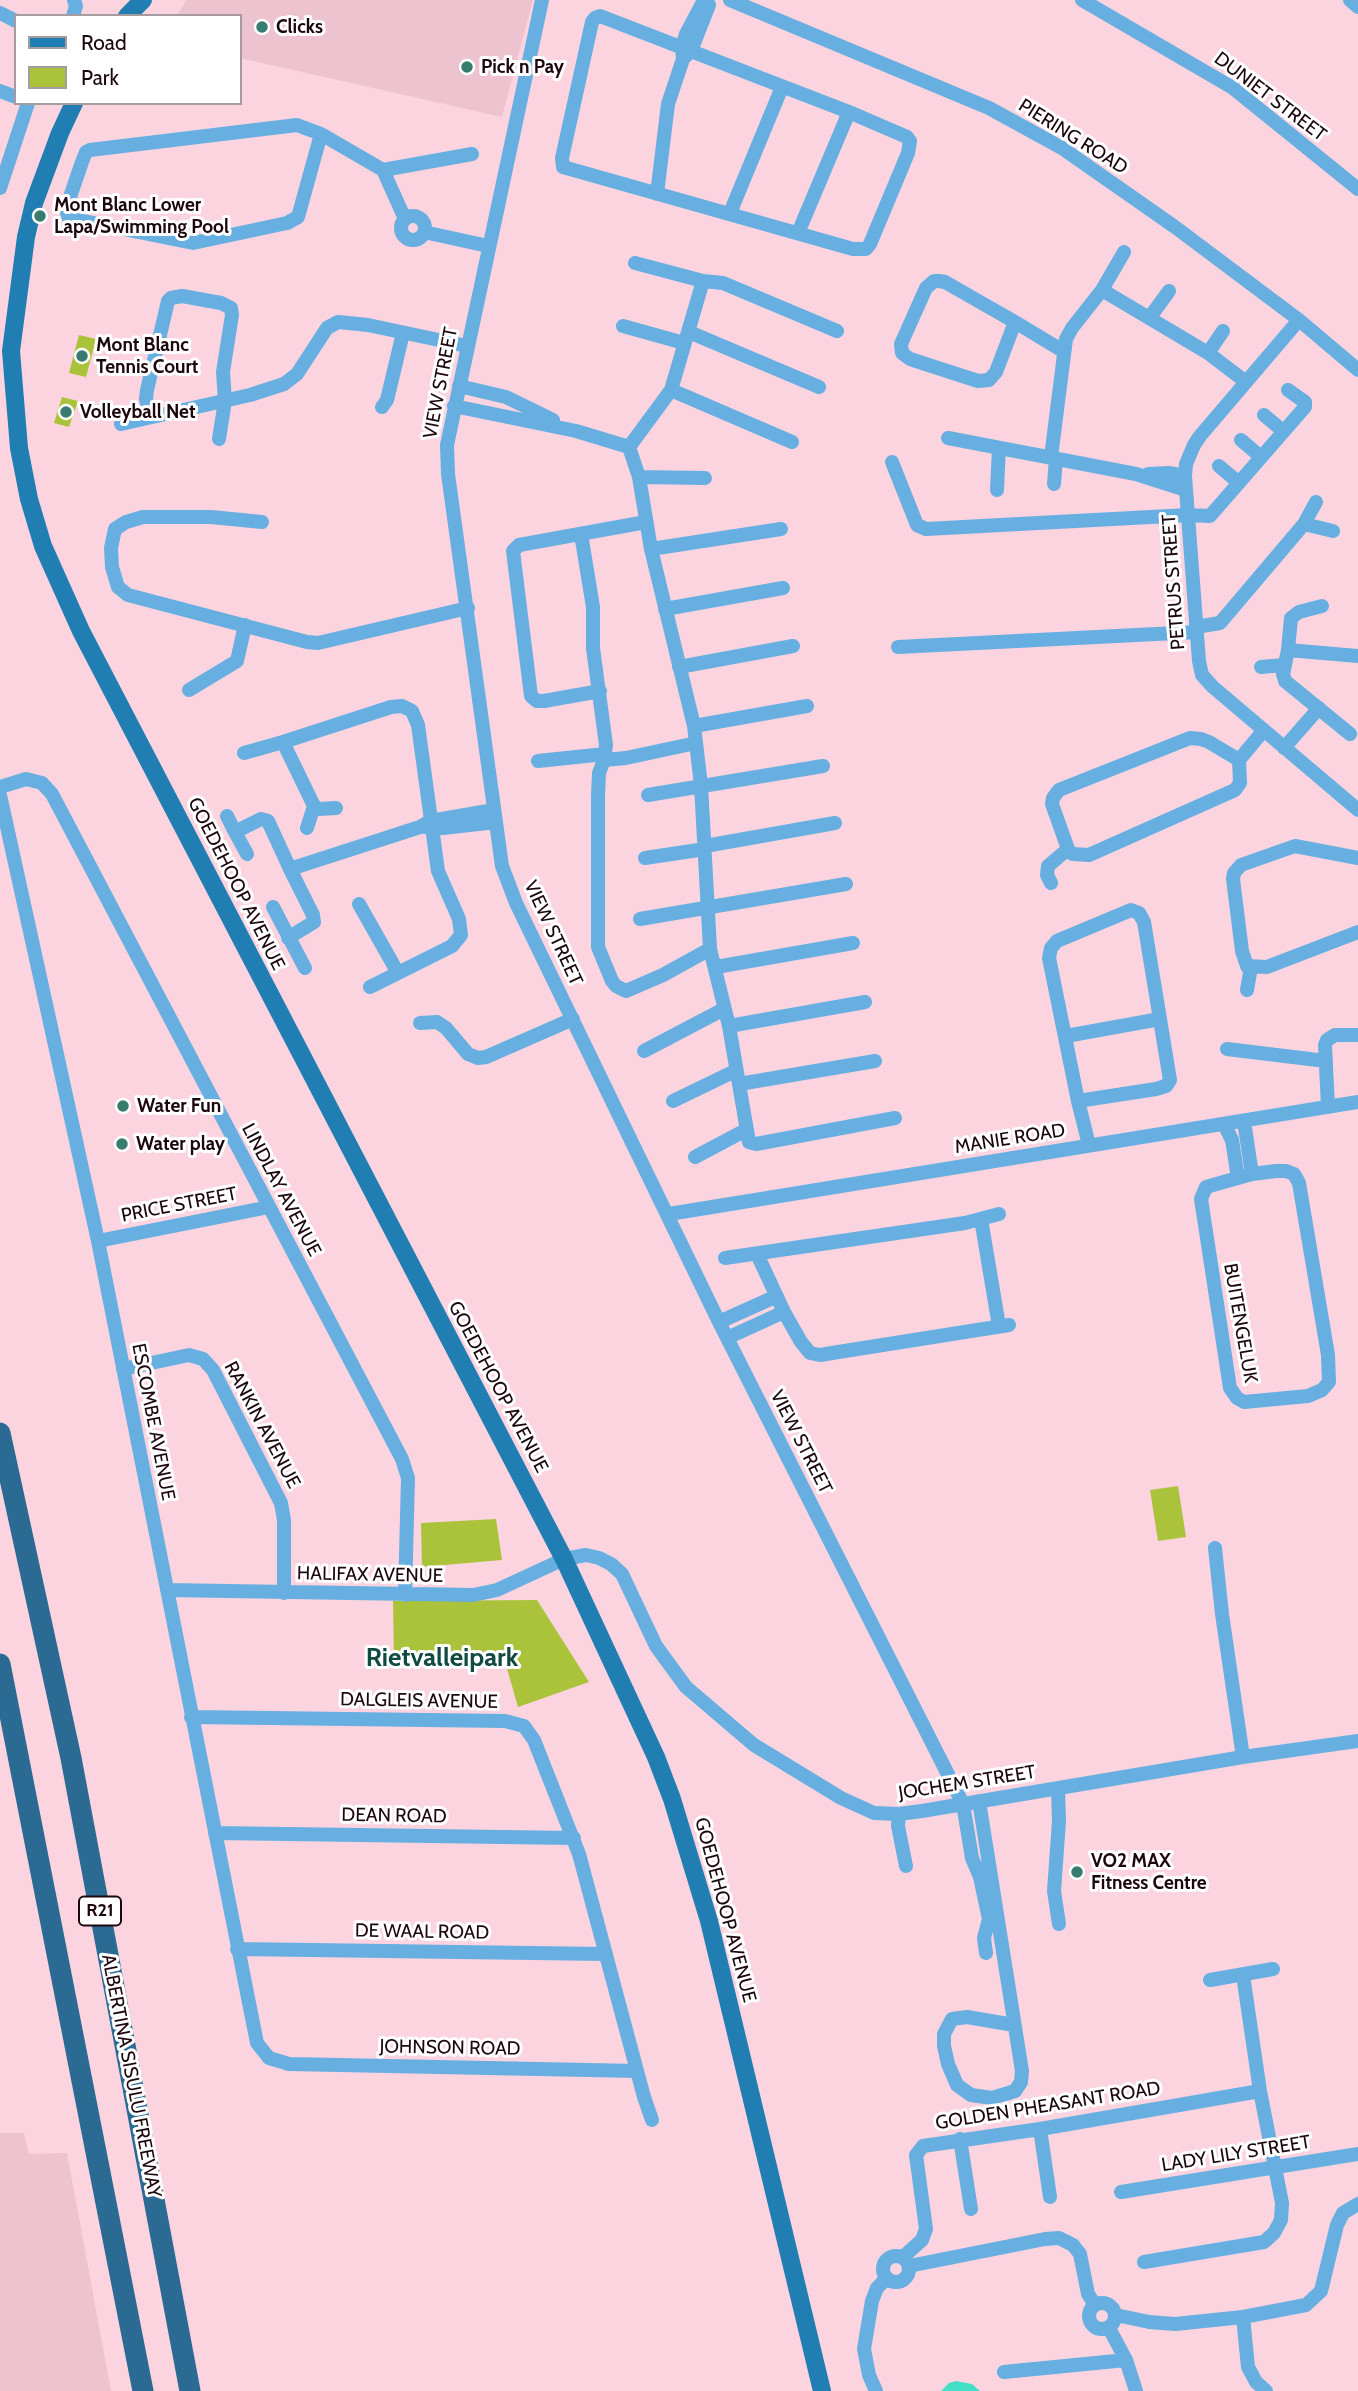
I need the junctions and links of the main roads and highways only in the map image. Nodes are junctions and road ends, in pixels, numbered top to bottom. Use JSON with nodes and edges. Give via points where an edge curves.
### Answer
{"nodes":[{"id":1,"x":143,"y":0,"type":"edge"},
{"id":2,"x":128,"y":14,"type":"edge"},
{"id":3,"x":73,"y":105,"type":"edge"},
{"id":4,"x":0,"y":1433,"type":"edge"},
{"id":5,"x":0,"y":1664,"type":"edge"},
{"id":6,"x":143,"y":2391,"type":"edge"},
{"id":7,"x":190,"y":2391,"type":"edge"},
{"id":8,"x":822,"y":2391,"type":"edge"}],
"edges":[{"from":1,"to":2,"type":"main road"},
{"from":3,"to":8,"type":"main road","name":"GOEDEHOOP AVENUE","via":[[45,171],[26,237],[11,351],[19,448],[43,546],[80,631],[564,1559],[656,1757],[701,1892]]},
{"from":4,"to":7,"type":"highway","name":"ALBERTINA SISULU FREEWAY","number":"R21","via":[[71,1758]]},
{"from":5,"to":6,"type":"highway","number":"R21"}]}
